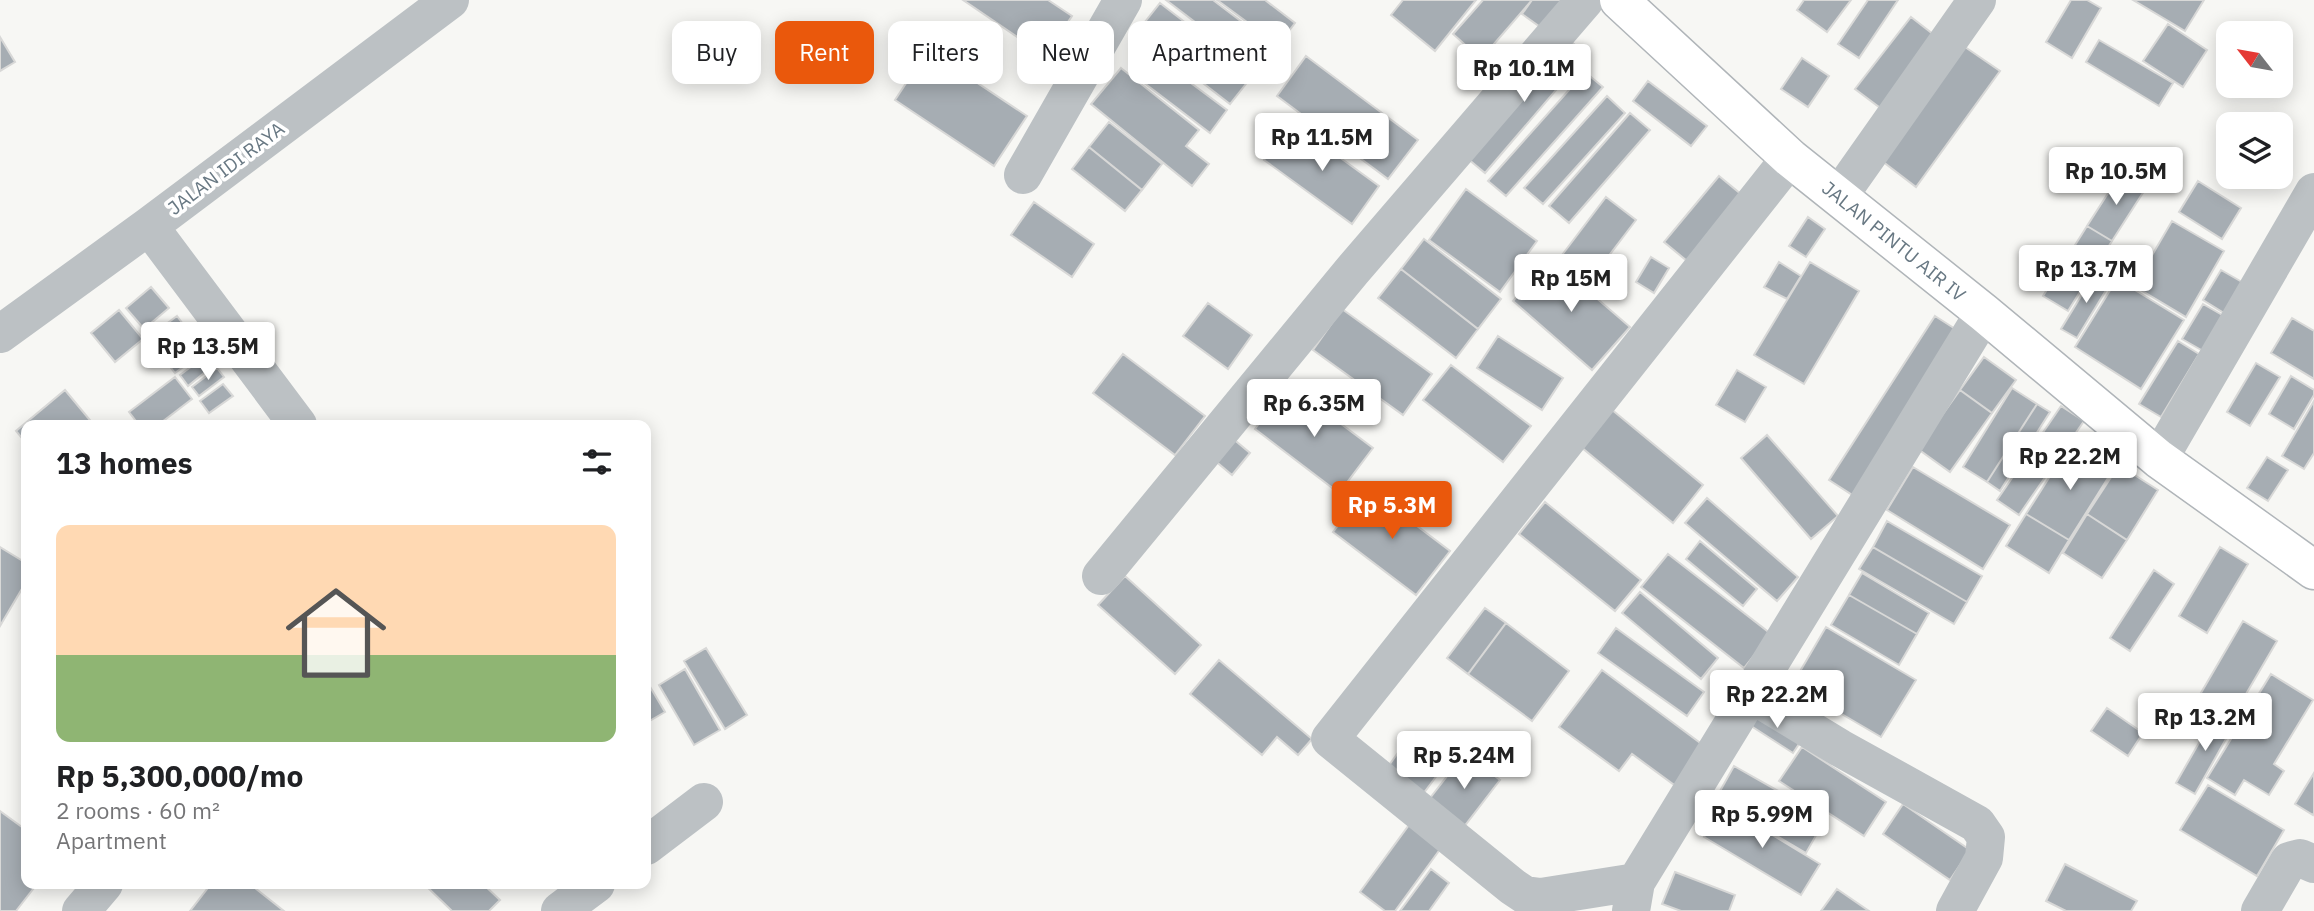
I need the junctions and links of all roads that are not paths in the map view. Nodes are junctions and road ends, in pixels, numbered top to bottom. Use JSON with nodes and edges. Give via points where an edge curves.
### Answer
{"nodes":[{"id":1,"x":450,"y":0,"type":"edge"},
{"id":2,"x":1123,"y":0,"type":"edge"},
{"id":3,"x":1585,"y":0,"type":"edge"},
{"id":4,"x":1619,"y":0,"type":"edge"},
{"id":5,"x":1976,"y":0,"type":"edge"},
{"id":6,"x":1790,"y":158,"type":"junction"},
{"id":7,"x":1023,"y":175,"type":"dead end"},
{"id":8,"x":2314,"y":192,"type":"edge"},
{"id":9,"x":1839,"y":196,"type":"junction"},
{"id":10,"x":149,"y":226,"type":"junction"},
{"id":11,"x":1984,"y":313,"type":"junction"},
{"id":12,"x":0,"y":334,"type":"edge"},
{"id":13,"x":294,"y":420,"type":"edge"},
{"id":14,"x":2159,"y":459,"type":"junction"},
{"id":15,"x":2314,"y":570,"type":"edge"},
{"id":16,"x":1101,"y":576,"type":"dead end"},
{"id":17,"x":1751,"y":694,"type":"junction"},
{"id":18,"x":704,"y":802,"type":"dead end"},
{"id":19,"x":651,"y":842,"type":"edge"},
{"id":20,"x":2314,"y":864,"type":"edge"},
{"id":21,"x":100,"y":889,"type":"edge"},
{"id":22,"x":589,"y":889,"type":"edge"},
{"id":23,"x":1634,"y":897,"type":"edge"},
{"id":24,"x":81,"y":911,"type":"edge"},
{"id":25,"x":560,"y":911,"type":"edge"},
{"id":26,"x":1955,"y":911,"type":"edge"},
{"id":27,"x":2260,"y":911,"type":"edge"}],
"edges":[{"from":1,"to":10,"type":"street","name":"JALAN IDI RAYA"},
{"from":2,"to":7,"type":"street"},
{"from":3,"to":16,"type":"street","via":[[1352,271]]},
{"from":4,"to":6,"type":"main road","name":"JALAN PINTU AIR IV"},
{"from":5,"to":9,"type":"street"},
{"from":6,"to":9,"type":"main road","name":"JALAN PINTU AIR IV"},
{"from":6,"to":23,"type":"street","via":[[1330,738],[1525,895]]},
{"from":8,"to":14,"type":"street"},
{"from":9,"to":11,"type":"main road","name":"JALAN PINTU AIR IV"},
{"from":10,"to":12,"type":"street","name":"JALAN IDI RAYA"},
{"from":10,"to":13,"type":"street"},
{"from":11,"to":14,"type":"main road","name":"JALAN PINTU AIR IV"},
{"from":11,"to":17,"type":"street"},
{"from":14,"to":15,"type":"main road","name":"JALAN PINTU AIR IV"},
{"from":17,"to":23,"type":"street"},
{"from":17,"to":26,"type":"street","via":[[1977,824],[1986,837],[1984,858]]},
{"from":18,"to":19,"type":"street"},
{"from":20,"to":27,"type":"street","via":[[2300,858],[2290,861]]},
{"from":21,"to":24,"type":"street"},
{"from":22,"to":25,"type":"street"}]}
